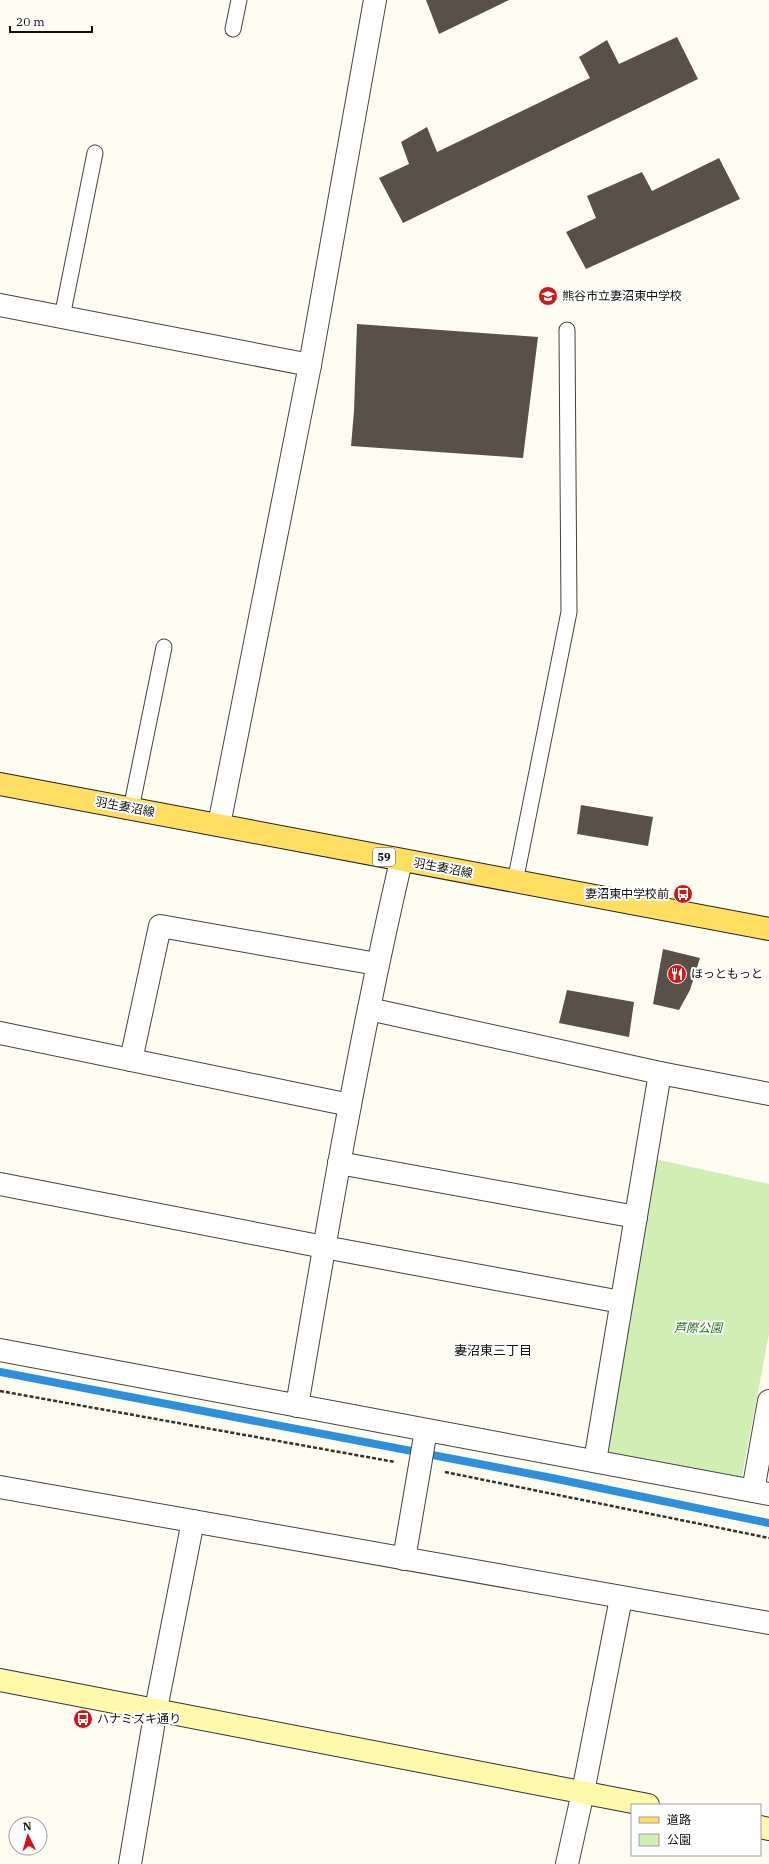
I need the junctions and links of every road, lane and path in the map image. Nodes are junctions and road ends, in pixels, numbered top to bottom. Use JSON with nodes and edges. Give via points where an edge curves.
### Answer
{"nodes":[{"id":1,"x":239,"y":0,"type":"edge"},
{"id":2,"x":374,"y":0,"type":"edge"},
{"id":3,"x":233,"y":29,"type":"dead end"},
{"id":4,"x":95,"y":153,"type":"dead end"},
{"id":5,"x":0,"y":305,"type":"edge"},
{"id":6,"x":62,"y":317,"type":"junction"},
{"id":7,"x":567,"y":330,"type":"dead end"},
{"id":8,"x":310,"y":365,"type":"junction"},
{"id":9,"x":164,"y":647,"type":"dead end"},
{"id":10,"x":0,"y":784,"type":"edge"},
{"id":11,"x":131,"y":809,"type":"junction"},
{"id":12,"x":219,"y":825,"type":"junction"},
{"id":13,"x":401,"y":861,"type":"junction"},
{"id":14,"x":514,"y":882,"type":"junction"},
{"id":15,"x":769,"y":929,"type":"edge"},
{"id":16,"x":377,"y":964,"type":"junction"},
{"id":17,"x":369,"y":1009,"type":"junction"},
{"id":18,"x":0,"y":1033,"type":"edge"},
{"id":19,"x":131,"y":1060,"type":"junction"},
{"id":20,"x":660,"y":1073,"type":"junction"},
{"id":21,"x":769,"y":1094,"type":"edge"},
{"id":22,"x":350,"y":1105,"type":"junction"},
{"id":23,"x":339,"y":1164,"type":"junction"},
{"id":24,"x":0,"y":1184,"type":"edge"},
{"id":25,"x":636,"y":1217,"type":"junction"},
{"id":26,"x":324,"y":1247,"type":"junction"},
{"id":27,"x":622,"y":1302,"type":"junction"},
{"id":28,"x":0,"y":1350,"type":"edge"},
{"id":29,"x":0,"y":1391,"type":"edge"},
{"id":30,"x":769,"y":1401,"type":"edge"},
{"id":31,"x":297,"y":1406,"type":"junction"},
{"id":32,"x":426,"y":1430,"type":"junction"},
{"id":33,"x":595,"y":1461,"type":"junction"},
{"id":34,"x":396,"y":1462,"type":"dead end"},
{"id":35,"x":443,"y":1471,"type":"dead end"},
{"id":36,"x":0,"y":1487,"type":"edge"},
{"id":37,"x":761,"y":1493,"type":"edge"},
{"id":38,"x":193,"y":1521,"type":"junction"},
{"id":39,"x":769,"y":1538,"type":"edge"},
{"id":40,"x":404,"y":1559,"type":"junction"},
{"id":41,"x":621,"y":1598,"type":"junction"},
{"id":42,"x":769,"y":1624,"type":"edge"},
{"id":43,"x":0,"y":1680,"type":"edge"},
{"id":44,"x":156,"y":1709,"type":"junction"},
{"id":45,"x":583,"y":1792,"type":"junction"},
{"id":46,"x":643,"y":1804,"type":"edge"},
{"id":47,"x":130,"y":1864,"type":"edge"},
{"id":48,"x":567,"y":1864,"type":"edge"}],
"edges":[{"from":1,"to":3,"type":"lane"},
{"from":2,"to":8,"type":"street"},
{"from":4,"to":6,"type":"lane"},
{"from":5,"to":6,"type":"street"},
{"from":6,"to":8,"type":"street"},
{"from":7,"to":14,"type":"lane","via":[[568,612]]},
{"from":8,"to":12,"type":"street"},
{"from":9,"to":11,"type":"lane"},
{"from":10,"to":11,"type":"main road","name":"羽生妻沼線","number":"59"},
{"from":11,"to":12,"type":"main road","name":"羽生妻沼線","number":"59"},
{"from":12,"to":13,"type":"main road","name":"羽生妻沼線","number":"59"},
{"from":13,"to":14,"type":"main road","name":"羽生妻沼線","number":"59"},
{"from":13,"to":16,"type":"street"},
{"from":14,"to":15,"type":"main road","name":"羽生妻沼線","number":"59"},
{"from":16,"to":17,"type":"street"},
{"from":16,"to":19,"type":"street","via":[[160,926]]},
{"from":17,"to":20,"type":"street"},
{"from":17,"to":22,"type":"street"},
{"from":18,"to":19,"type":"street"},
{"from":19,"to":22,"type":"street"},
{"from":20,"to":21,"type":"street"},
{"from":20,"to":25,"type":"street"},
{"from":22,"to":23,"type":"street"},
{"from":23,"to":25,"type":"street"},
{"from":23,"to":26,"type":"street"},
{"from":24,"to":26,"type":"street"},
{"from":25,"to":27,"type":"street"},
{"from":26,"to":27,"type":"street"},
{"from":26,"to":31,"type":"street"},
{"from":27,"to":33,"type":"street"},
{"from":28,"to":31,"type":"street"},
{"from":29,"to":34,"type":"path"},
{"from":30,"to":37,"type":"street"},
{"from":31,"to":32,"type":"street"},
{"from":32,"to":33,"type":"street"},
{"from":32,"to":40,"type":"street"},
{"from":33,"to":37,"type":"street"},
{"from":35,"to":39,"type":"path"},
{"from":36,"to":38,"type":"street"},
{"from":38,"to":40,"type":"street"},
{"from":38,"to":44,"type":"street"},
{"from":40,"to":41,"type":"street"},
{"from":41,"to":42,"type":"street"},
{"from":41,"to":45,"type":"street"},
{"from":43,"to":44,"type":"street"},
{"from":44,"to":45,"type":"street"},
{"from":44,"to":47,"type":"street"},
{"from":45,"to":46,"type":"street"},
{"from":45,"to":48,"type":"street"}]}
